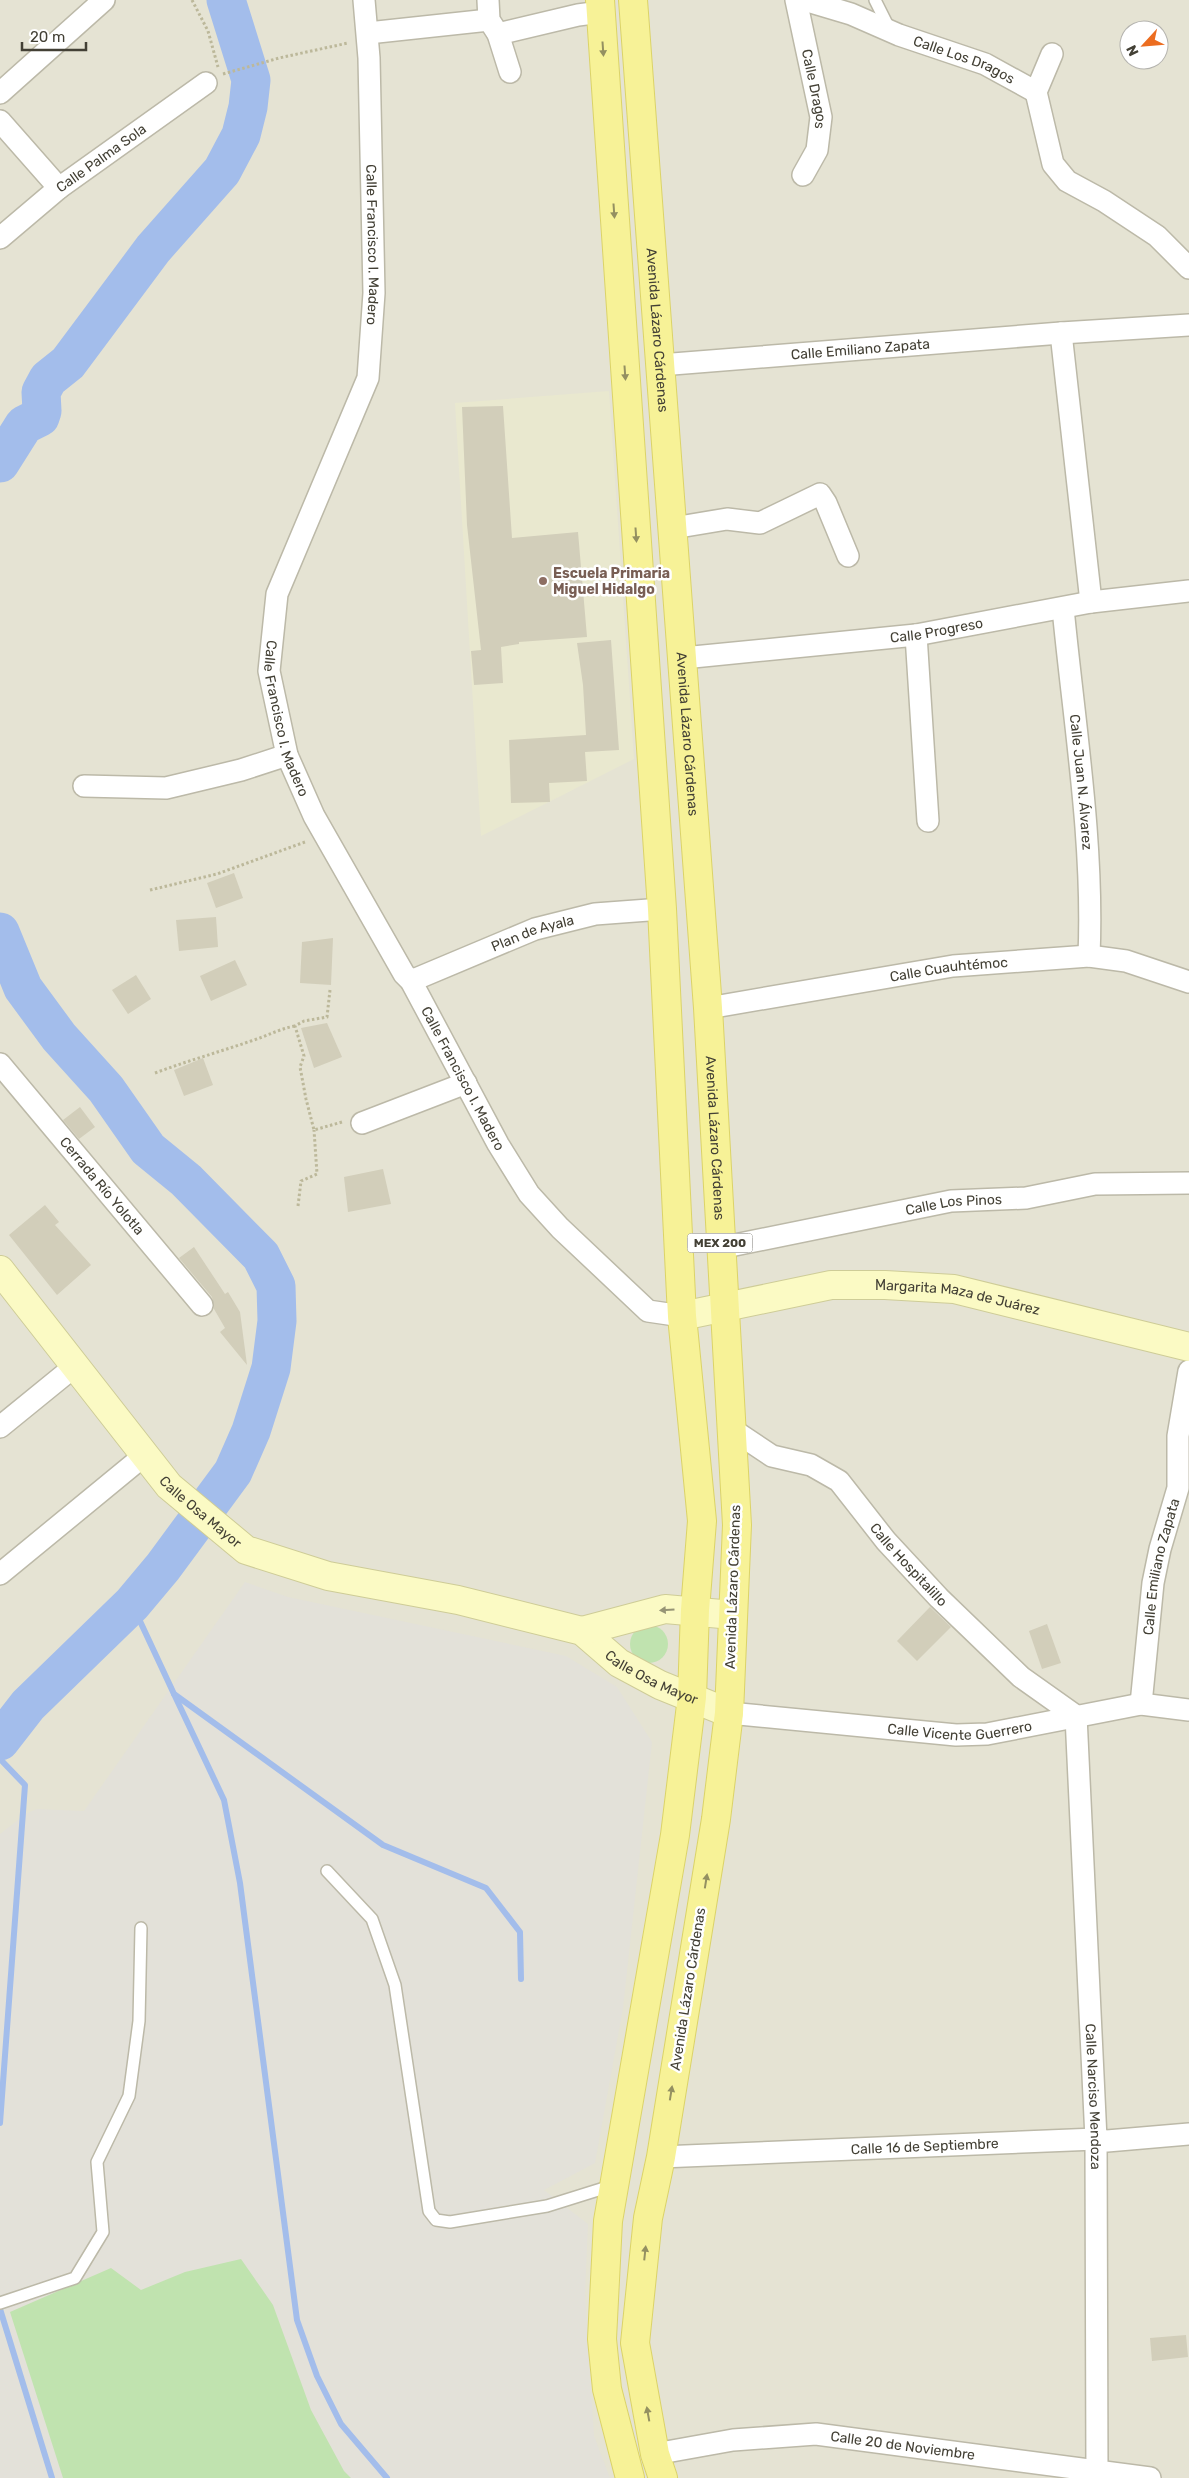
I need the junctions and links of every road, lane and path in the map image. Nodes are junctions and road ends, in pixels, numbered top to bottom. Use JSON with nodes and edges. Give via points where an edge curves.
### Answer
{"nodes":[{"id":1,"x":104,"y":0,"type":"edge"},
{"id":2,"x":192,"y":0,"type":"edge"},
{"id":3,"x":364,"y":0,"type":"edge"},
{"id":4,"x":633,"y":0,"type":"edge"},
{"id":5,"x":796,"y":0,"type":"edge"},
{"id":6,"x":804,"y":0,"type":"edge"},
{"id":7,"x":875,"y":0,"type":"edge"},
{"id":8,"x":600,"y":6,"type":"edge"},
{"id":9,"x":492,"y":18,"type":"edge"},
{"id":10,"x":890,"y":30,"type":"junction"},
{"id":11,"x":368,"y":36,"type":"junction"},
{"id":12,"x":1052,"y":54,"type":"dead end"},
{"id":13,"x":238,"y":71,"type":"dead end"},
{"id":14,"x":510,"y":72,"type":"dead end"},
{"id":15,"x":213,"y":79,"type":"joint"},
{"id":16,"x":1036,"y":92,"type":"junction"},
{"id":17,"x":0,"y":93,"type":"edge"},
{"id":18,"x":0,"y":121,"type":"edge"},
{"id":19,"x":802,"y":175,"type":"dead end"},
{"id":20,"x":59,"y":188,"type":"junction"},
{"id":21,"x":0,"y":238,"type":"edge"},
{"id":22,"x":1189,"y":268,"type":"edge"},
{"id":23,"x":1189,"y":324,"type":"edge"},
{"id":24,"x":1061,"y":333,"type":"junction"},
{"id":25,"x":660,"y":365,"type":"junction"},
{"id":26,"x":673,"y":528,"type":"junction"},
{"id":27,"x":848,"y":556,"type":"dead end"},
{"id":28,"x":1189,"y":590,"type":"edge"},
{"id":29,"x":1091,"y":602,"type":"junction"},
{"id":30,"x":1063,"y":608,"type":"junction"},
{"id":31,"x":916,"y":635,"type":"junction"},
{"id":32,"x":683,"y":658,"type":"junction"},
{"id":33,"x":287,"y":755,"type":"junction"},
{"id":34,"x":84,"y":786,"type":"dead end"},
{"id":35,"x":928,"y":821,"type":"dead end"},
{"id":36,"x":323,"y":831,"type":"junction"},
{"id":37,"x":150,"y":890,"type":"dead end"},
{"id":38,"x":662,"y":909,"type":"junction"},
{"id":39,"x":1089,"y":956,"type":"junction"},
{"id":40,"x":411,"y":981,"type":"junction"},
{"id":41,"x":1189,"y":982,"type":"edge"},
{"id":42,"x":330,"y":990,"type":"dead end"},
{"id":43,"x":708,"y":1008,"type":"junction"},
{"id":44,"x":296,"y":1026,"type":"junction"},
{"id":45,"x":0,"y":1065,"type":"edge"},
{"id":46,"x":155,"y":1073,"type":"dead end"},
{"id":47,"x":466,"y":1083,"type":"junction"},
{"id":48,"x":362,"y":1123,"type":"joint"},
{"id":49,"x":314,"y":1130,"type":"junction"},
{"id":50,"x":1189,"y":1183,"type":"edge"},
{"id":51,"x":298,"y":1206,"type":"dead end"},
{"id":52,"x":720,"y":1248,"type":"junction"},
{"id":53,"x":0,"y":1270,"type":"edge"},
{"id":54,"x":202,"y":1305,"type":"dead end"},
{"id":55,"x":724,"y":1305,"type":"junction"},
{"id":56,"x":682,"y":1316,"type":"junction"},
{"id":57,"x":1189,"y":1347,"type":"edge"},
{"id":58,"x":75,"y":1366,"type":"junction"},
{"id":59,"x":1189,"y":1371,"type":"edge"},
{"id":60,"x":0,"y":1427,"type":"edge"},
{"id":61,"x":733,"y":1430,"type":"junction"},
{"id":62,"x":146,"y":1454,"type":"junction"},
{"id":63,"x":0,"y":1574,"type":"edge"},
{"id":64,"x":695,"y":1610,"type":"junction"},
{"id":65,"x":733,"y":1615,"type":"junction"},
{"id":66,"x":582,"y":1631,"type":"junction"},
{"id":67,"x":692,"y":1697,"type":"junction"},
{"id":68,"x":1141,"y":1704,"type":"junction"},
{"id":69,"x":1189,"y":1710,"type":"edge"},
{"id":70,"x":729,"y":1713,"type":"junction"},
{"id":71,"x":1076,"y":1716,"type":"junction"},
{"id":72,"x":327,"y":1871,"type":"dead end"},
{"id":73,"x":141,"y":1928,"type":"dead end"},
{"id":74,"x":1189,"y":2134,"type":"edge"},
{"id":75,"x":1096,"y":2139,"type":"junction"},
{"id":76,"x":661,"y":2157,"type":"junction"},
{"id":77,"x":614,"y":2185,"type":"junction"},
{"id":78,"x":4,"y":2302,"type":"edge"},
{"id":79,"x":659,"y":2466,"type":"edge"},
{"id":80,"x":1097,"y":2474,"type":"edge"},
{"id":81,"x":630,"y":2478,"type":"edge"},
{"id":82,"x":1150,"y":2478,"type":"edge"}],
"edges":[{"from":1,"to":17,"type":"street"},
{"from":2,"to":15,"type":"path","via":[[208,31]]},
{"from":3,"to":11,"type":"street","name":"Calle Francisco I. Madero"},
{"from":4,"to":25,"type":"main road","name":"Avenida Lázaro Cárdenas","number":"MEX 200"},
{"from":5,"to":19,"type":"street","name":"Calle Dragos","via":[[821,117],[817,150]]},
{"from":6,"to":10,"type":"street","name":"Calle Los Dragos"},
{"from":7,"to":10,"type":"lane"},
{"from":8,"to":9,"type":"street","via":[[578,15]]},
{"from":8,"to":38,"type":"main road","number":"MEX 200","one_way":true},
{"from":9,"to":11,"type":"street"},
{"from":9,"to":14,"type":"street"},
{"from":10,"to":16,"type":"street","name":"Calle Los Dragos","via":[[986,64]]},
{"from":11,"to":13,"type":"path"},
{"from":11,"to":33,"type":"street","name":"Calle Francisco I. Madero","via":[[374,293],[368,378],[278,594],[269,671]]},
{"from":12,"to":16,"type":"street"},
{"from":15,"to":20,"type":"street","name":"Calle Palma Sola"},
{"from":16,"to":22,"type":"street","via":[[1053,164],[1067,181],[1156,236]]},
{"from":18,"to":20,"type":"street"},
{"from":20,"to":21,"type":"street","name":"Calle Palma Sola"},
{"from":23,"to":24,"type":"street","name":"Calle Emiliano Zapata"},
{"from":24,"to":25,"type":"street","name":"Calle Emiliano Zapata"},
{"from":24,"to":29,"type":"street"},
{"from":25,"to":26,"type":"main road","name":"Avenida Lázaro Cárdenas","number":"MEX 200"},
{"from":26,"to":27,"type":"street","via":[[727,519],[760,523],[820,494]]},
{"from":26,"to":32,"type":"main road","name":"Avenida Lázaro Cárdenas","number":"MEX 200"},
{"from":28,"to":29,"type":"street","name":"Calle Progreso"},
{"from":29,"to":30,"type":"street","name":"Calle Progreso"},
{"from":30,"to":31,"type":"street","name":"Calle Progreso"},
{"from":30,"to":39,"type":"street","name":"Calle Juan N. Álvarez","via":[[1087,854],[1091,908]]},
{"from":31,"to":32,"type":"street","name":"Calle Progreso"},
{"from":31,"to":35,"type":"street"},
{"from":32,"to":43,"type":"main road","name":"Avenida Lázaro Cárdenas","number":"MEX 200"},
{"from":33,"to":34,"type":"street","via":[[166,788]]},
{"from":33,"to":36,"type":"street","name":"Calle Francisco I. Madero"},
{"from":36,"to":37,"type":"path","via":[[303,843],[217,874]]},
{"from":36,"to":40,"type":"street","name":"Calle Francisco I. Madero"},
{"from":38,"to":40,"type":"street","name":"Plan de Ayala","via":[[595,914],[535,929]]},
{"from":38,"to":56,"type":"main road","number":"MEX 200"},
{"from":39,"to":41,"type":"street","name":"Calle Cuauhtémoc","via":[[1126,961]]},
{"from":39,"to":43,"type":"street","name":"Calle Cuauhtémoc","via":[[953,966]]},
{"from":40,"to":47,"type":"street","name":"Calle Francisco I. Madero"},
{"from":42,"to":44,"type":"path","via":[[327,1017],[304,1021]]},
{"from":43,"to":52,"type":"main road","name":"Avenida Lázaro Cárdenas","number":"MEX 200"},
{"from":44,"to":46,"type":"path","via":[[279,1029],[253,1041]]},
{"from":44,"to":49,"type":"path","via":[[304,1056],[300,1067]]},
{"from":45,"to":54,"type":"street","name":"Cerrada Río Yolotla"},
{"from":47,"to":48,"type":"street"},
{"from":47,"to":56,"type":"street","name":"Calle Francisco I. Madero","via":[[529,1194],[560,1228],[648,1311]]},
{"from":48,"to":49,"type":"path","via":[[354,1118]]},
{"from":49,"to":51,"type":"path","via":[[317,1174],[301,1181]]},
{"from":50,"to":52,"type":"street","name":"Calle Los Pinos","via":[[1095,1184],[1026,1198],[951,1201]]},
{"from":52,"to":55,"type":"main road","name":"Avenida Lázaro Cárdenas","number":"MEX 200"},
{"from":53,"to":58,"type":"main road","name":"Calle Osa Mayor"},
{"from":55,"to":56,"type":"main road","name":"Margarita Maza de Juárez"},
{"from":55,"to":57,"type":"main road","name":"Margarita Maza de Juárez","via":[[831,1286],[954,1289]]},
{"from":55,"to":61,"type":"main road","name":"Avenida Lázaro Cárdenas","number":"MEX 200"},
{"from":56,"to":64,"type":"main road","number":"MEX 200","via":[[702,1520]]},
{"from":58,"to":60,"type":"street"},
{"from":58,"to":62,"type":"main road","name":"Calle Osa Mayor"},
{"from":59,"to":68,"type":"street","name":"Calle Emiliano Zapata","via":[[1178,1436],[1178,1488],[1160,1548],[1154,1583]]},
{"from":61,"to":65,"type":"main road","name":"Avenida Lázaro Cárdenas","number":"MEX 200","via":[[738,1525]]},
{"from":61,"to":71,"type":"street","name":"Calle Hospitalillo","via":[[772,1456],[811,1466],[839,1482],[886,1541],[939,1598],[1021,1676]]},
{"from":62,"to":63,"type":"street"},
{"from":62,"to":66,"type":"main road","name":"Calle Osa Mayor","via":[[170,1486],[246,1550],[328,1576],[458,1600]]},
{"from":64,"to":65,"type":"main road","name":"Calle Osa Mayor"},
{"from":64,"to":66,"type":"main road","name":"Calle Osa Mayor","one_way":true,"via":[[665,1609]]},
{"from":64,"to":67,"type":"main road","number":"MEX 200"},
{"from":65,"to":70,"type":"main road","name":"Avenida Lázaro Cárdenas","number":"MEX 200"},
{"from":66,"to":67,"type":"main road","name":"Calle Osa Mayor","via":[[619,1663],[660,1685]]},
{"from":67,"to":70,"type":"main road","name":"Calle Osa Mayor"},
{"from":67,"to":77,"type":"main road","number":"MEX 200","via":[[675,1835]]},
{"from":68,"to":69,"type":"street","name":"Calle Vicente Guerrero"},
{"from":68,"to":71,"type":"street","name":"Calle Vicente Guerrero"},
{"from":70,"to":71,"type":"street","name":"Calle Vicente Guerrero","via":[[956,1735],[987,1734]]},
{"from":76,"to":70,"type":"main road","name":"Avenida Lázaro Cárdenas","number":"MEX 200","one_way":true,"via":[[716,1819]]},
{"from":71,"to":75,"type":"street","name":"Calle Narciso Mendoza"},
{"from":72,"to":77,"type":"lane","via":[[372,1920],[395,1985],[429,2211],[436,2220],[450,2222],[546,2206]]},
{"from":73,"to":78,"type":"lane","via":[[139,2021],[129,2096],[97,2162],[103,2232],[75,2278]]},
{"from":74,"to":75,"type":"street","name":"Calle 16 de Septiembre"},
{"from":75,"to":76,"type":"street","name":"Calle 16 de Septiembre"},
{"from":75,"to":80,"type":"street","name":"Calle Narciso Mendoza"},
{"from":79,"to":76,"type":"main road","name":"Avenida Lázaro Cárdenas","number":"MEX 200","one_way":true,"via":[[635,2343],[648,2218]]},
{"from":77,"to":81,"type":"main road","number":"MEX 200","via":[[608,2221],[602,2339],[606,2389]]},
{"from":79,"to":80,"type":"street","name":"Calle 20 de Noviembre","via":[[733,2440],[816,2434]]},
{"from":80,"to":82,"type":"street","name":"Calle 20 de Noviembre"}]}
